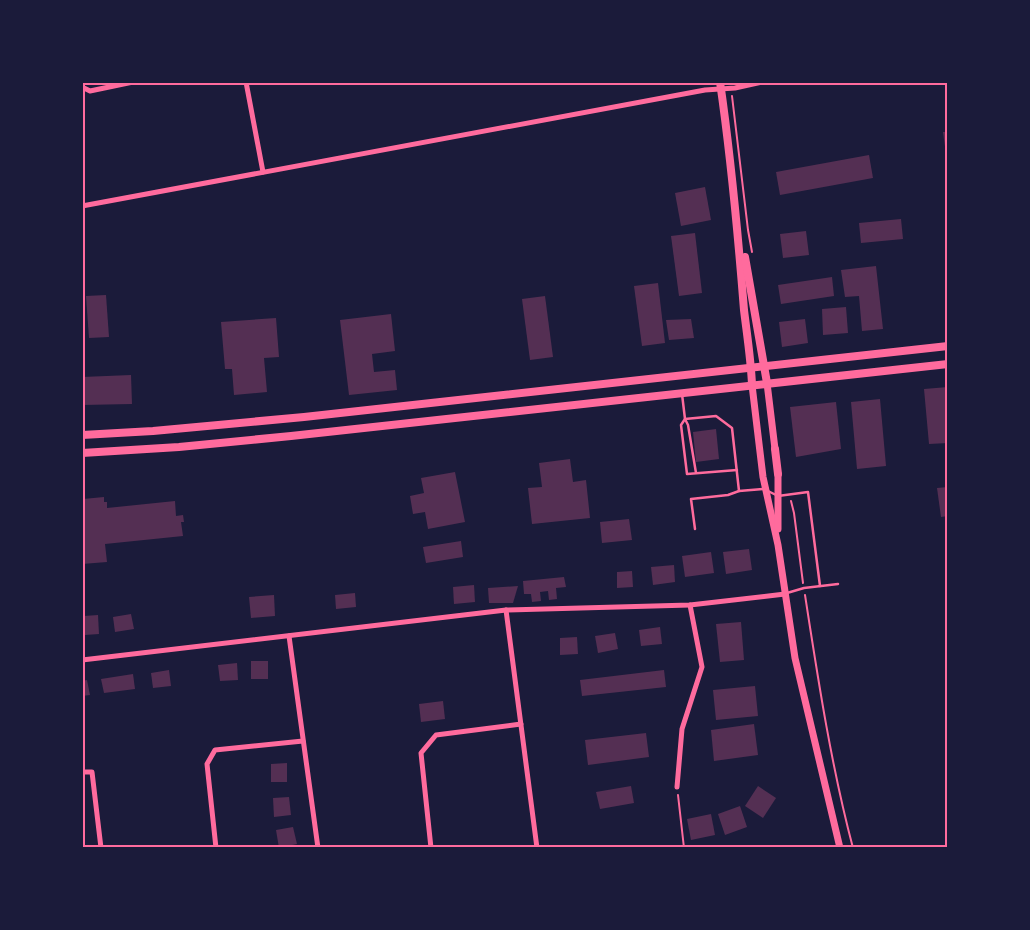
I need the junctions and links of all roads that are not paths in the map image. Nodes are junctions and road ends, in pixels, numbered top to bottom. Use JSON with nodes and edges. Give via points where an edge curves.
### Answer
{"nodes":[{"id":1,"x":133,"y":82,"type":"edge"},
{"id":2,"x":246,"y":82,"type":"edge"},
{"id":3,"x":762,"y":82,"type":"edge"},
{"id":4,"x":721,"y":85,"type":"edge"},
{"id":5,"x":82,"y":87,"type":"edge"},
{"id":6,"x":263,"y":172,"type":"junction"},
{"id":7,"x":82,"y":206,"type":"edge"},
{"id":8,"x":737,"y":218,"type":"junction"},
{"id":9,"x":948,"y":346,"type":"edge"},
{"id":10,"x":948,"y":364,"type":"edge"},
{"id":11,"x":763,"y":366,"type":"junction"},
{"id":12,"x":752,"y":367,"type":"junction"},
{"id":13,"x":767,"y":384,"type":"junction"},
{"id":14,"x":752,"y":385,"type":"junction"},
{"id":15,"x":682,"y":393,"type":"junction"},
{"id":16,"x":685,"y":419,"type":"junction"},
{"id":17,"x":82,"y":435,"type":"edge"},
{"id":18,"x":775,"y":449,"type":"joint"},
{"id":19,"x":82,"y":453,"type":"edge"},
{"id":20,"x":737,"y":470,"type":"junction"},
{"id":21,"x":696,"y":473,"type":"junction"},
{"id":22,"x":778,"y":474,"type":"joint"},
{"id":23,"x":766,"y":489,"type":"junction"},
{"id":24,"x":739,"y":491,"type":"junction"},
{"id":25,"x":778,"y":496,"type":"junction"},
{"id":26,"x":695,"y":529,"type":"dead end"},
{"id":27,"x":778,"y":545,"type":"junction"},
{"id":28,"x":838,"y":584,"type":"dead end"},
{"id":29,"x":820,"y":586,"type":"junction"},
{"id":30,"x":785,"y":594,"type":"junction"},
{"id":31,"x":690,"y":605,"type":"junction"},
{"id":32,"x":506,"y":610,"type":"junction"},
{"id":33,"x":289,"y":636,"type":"junction"},
{"id":34,"x":82,"y":660,"type":"edge"},
{"id":35,"x":520,"y":724,"type":"junction"},
{"id":36,"x":303,"y":741,"type":"junction"},
{"id":37,"x":82,"y":772,"type":"edge"},
{"id":38,"x":677,"y":787,"type":"road end"},
{"id":39,"x":102,"y":848,"type":"edge"},
{"id":40,"x":216,"y":848,"type":"edge"},
{"id":41,"x":318,"y":848,"type":"edge"},
{"id":42,"x":431,"y":848,"type":"edge"},
{"id":43,"x":537,"y":848,"type":"edge"},
{"id":44,"x":840,"y":848,"type":"edge"}],
"edges":[{"from":1,"to":5,"type":"street","via":[[90,91]]},
{"from":2,"to":6,"type":"street"},
{"from":3,"to":4,"type":"street","via":[[736,88]]},
{"from":4,"to":6,"type":"street"},
{"from":4,"to":8,"type":"main road"},
{"from":6,"to":7,"type":"street"},
{"from":8,"to":11,"type":"main road"},
{"from":8,"to":12,"type":"main road"},
{"from":9,"to":11,"type":"main road"},
{"from":10,"to":13,"type":"main road"},
{"from":11,"to":12,"type":"main road"},
{"from":11,"to":13,"type":"main road"},
{"from":12,"to":14,"type":"main road"},
{"from":12,"to":17,"type":"main road","via":[[296,418]]},
{"from":13,"to":14,"type":"main road"},
{"from":13,"to":18,"type":"street"},
{"from":14,"to":15,"type":"main road"},
{"from":14,"to":23,"type":"street"},
{"from":15,"to":16,"type":"lane"},
{"from":15,"to":19,"type":"main road","via":[[234,442]]},
{"from":16,"to":20,"type":"lane","via":[[716,416],[732,428]]},
{"from":16,"to":21,"type":"lane"},
{"from":16,"to":21,"type":"lane","via":[[680,425],[687,474]]},
{"from":18,"to":22,"type":"main road"},
{"from":20,"to":21,"type":"lane"},
{"from":20,"to":24,"type":"lane"},
{"from":22,"to":25,"type":"street"},
{"from":23,"to":24,"type":"lane"},
{"from":23,"to":25,"type":"lane"},
{"from":23,"to":27,"type":"street"},
{"from":24,"to":26,"type":"lane","via":[[691,498]]},
{"from":25,"to":27,"type":"street"},
{"from":25,"to":29,"type":"lane","via":[[808,492]]},
{"from":27,"to":30,"type":"street"},
{"from":28,"to":29,"type":"lane"},
{"from":29,"to":30,"type":"lane"},
{"from":30,"to":31,"type":"street"},
{"from":30,"to":44,"type":"street","via":[[795,658]]},
{"from":31,"to":32,"type":"street"},
{"from":31,"to":38,"type":"street","via":[[702,667],[682,729]]},
{"from":32,"to":33,"type":"street"},
{"from":32,"to":35,"type":"street"},
{"from":33,"to":34,"type":"street"},
{"from":33,"to":36,"type":"street"},
{"from":35,"to":42,"type":"street","via":[[436,735],[421,753]]},
{"from":35,"to":43,"type":"street"},
{"from":36,"to":40,"type":"street","via":[[215,750],[207,764]]},
{"from":36,"to":41,"type":"street"},
{"from":37,"to":39,"type":"street","via":[[92,772]]}]}
